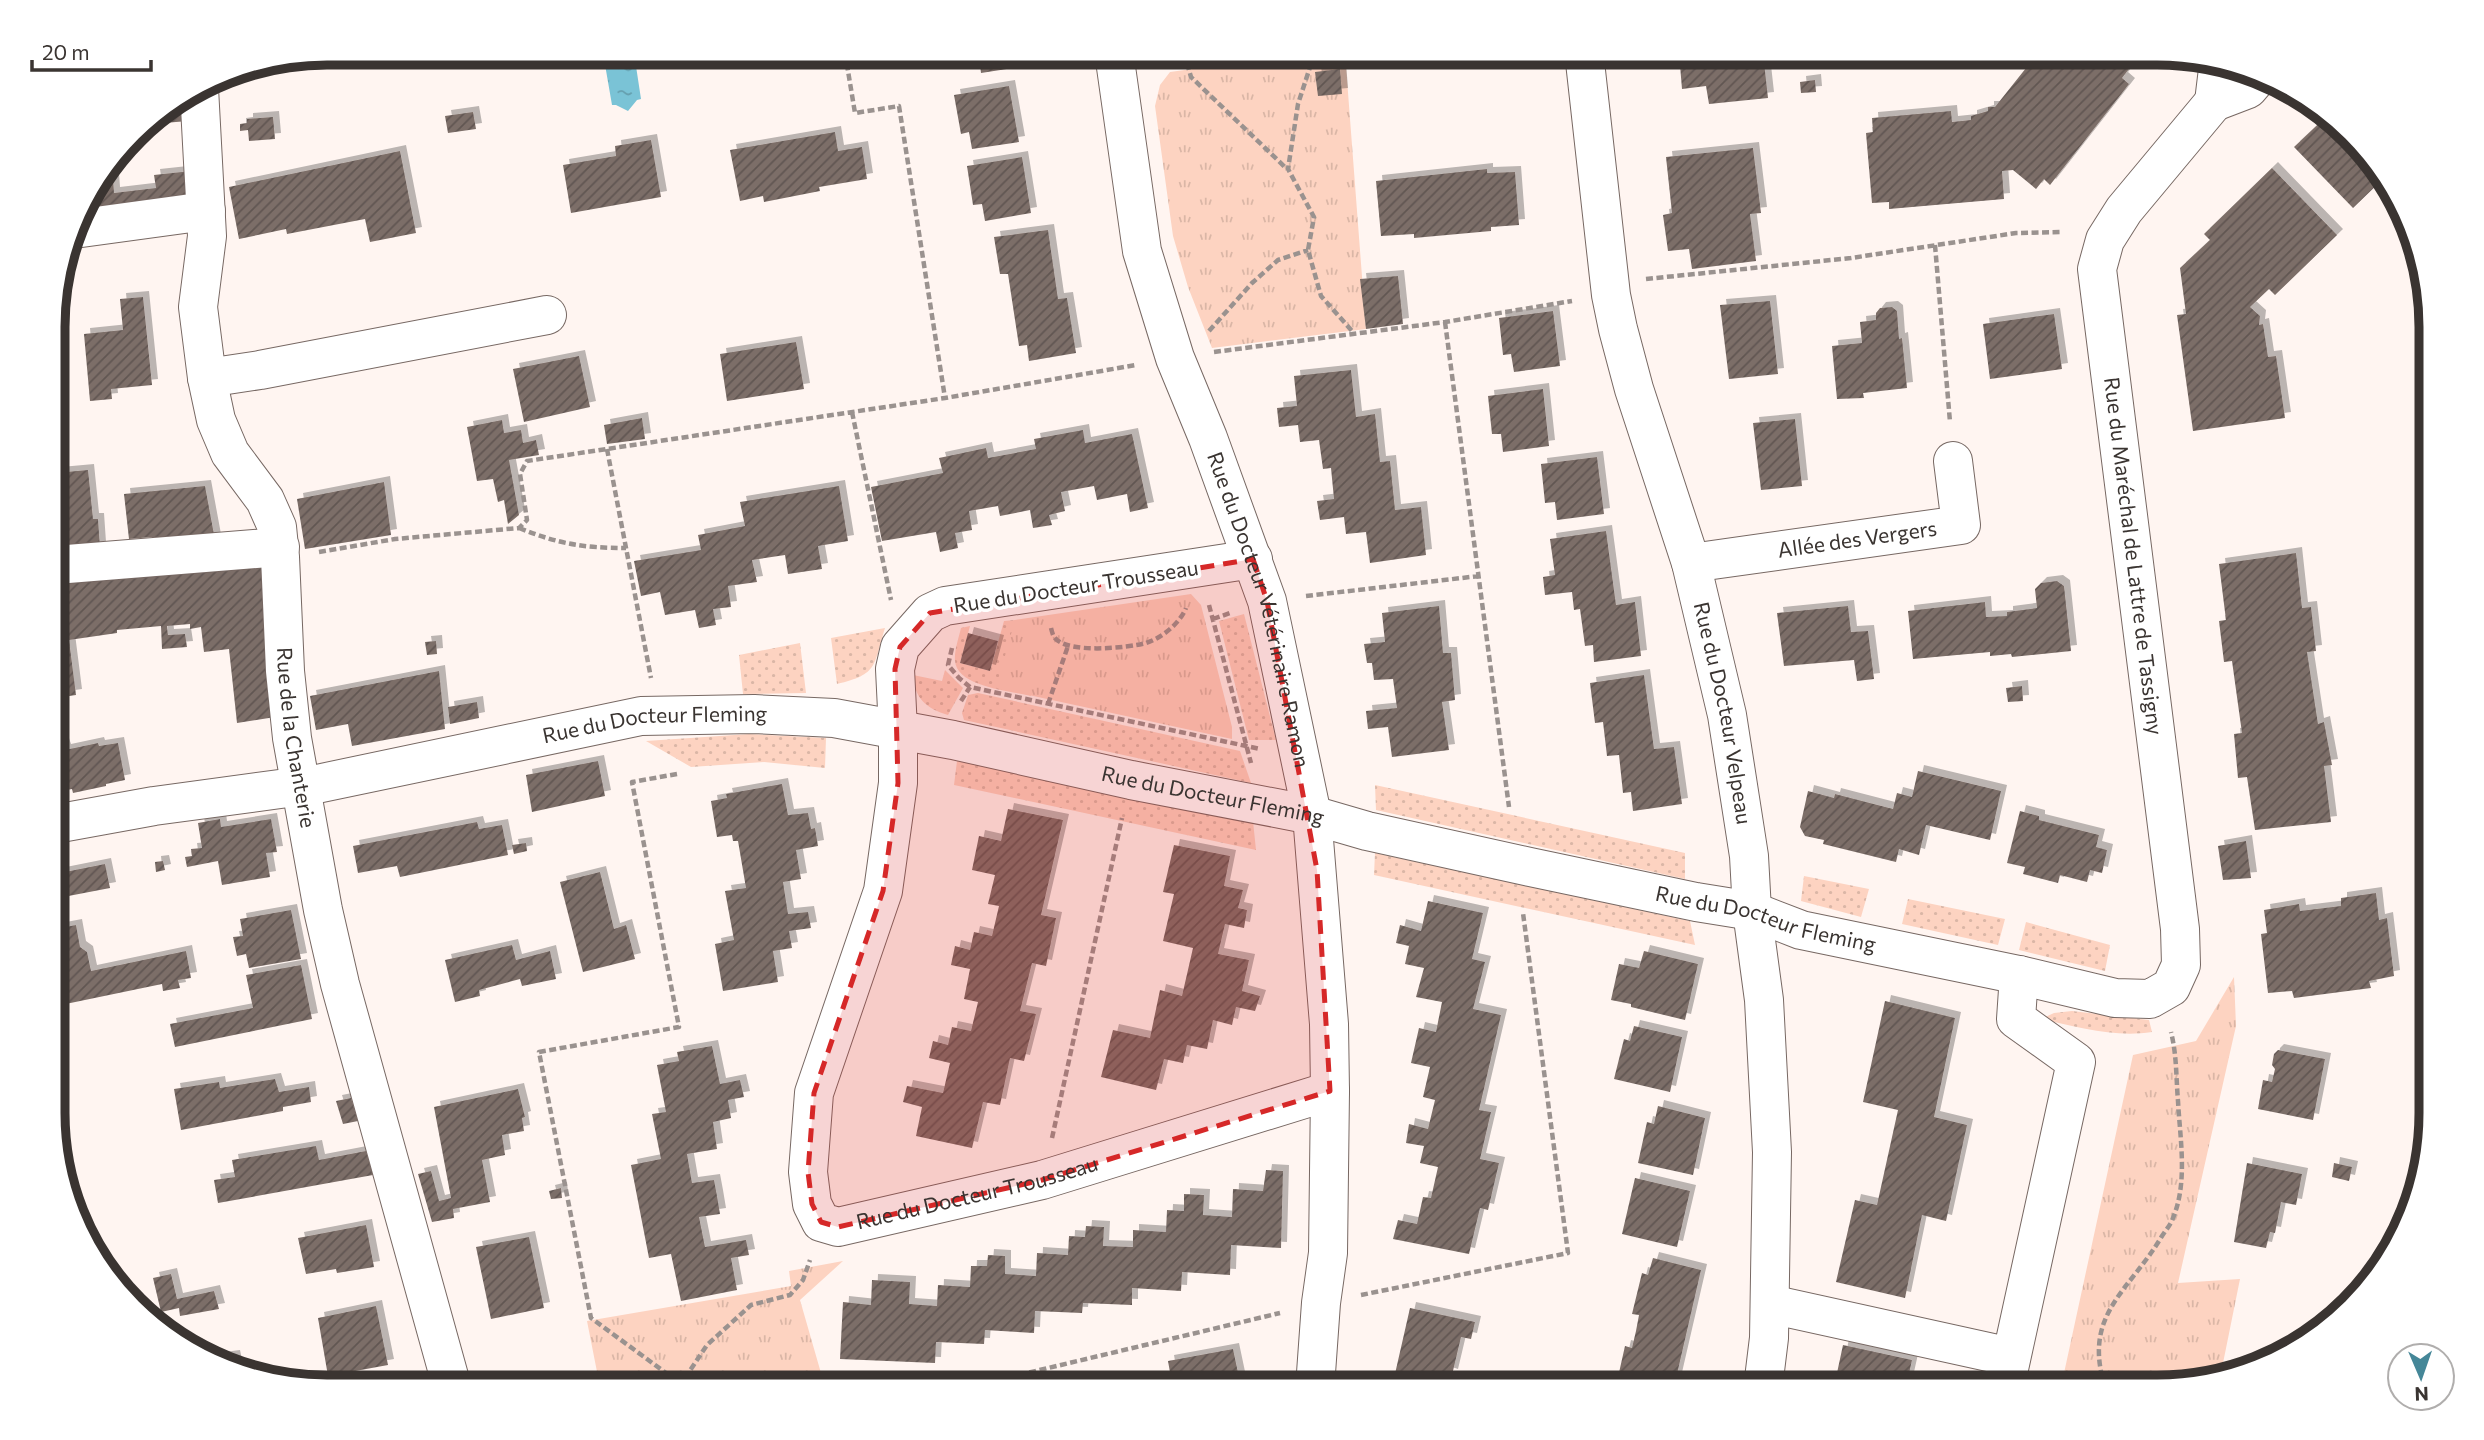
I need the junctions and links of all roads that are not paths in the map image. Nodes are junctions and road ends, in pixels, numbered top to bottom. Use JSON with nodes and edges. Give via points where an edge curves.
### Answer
{"nodes":[{"id":1,"x":1116,"y":65,"type":"edge"},
{"id":2,"x":1585,"y":65,"type":"edge"},
{"id":3,"x":2218,"y":72,"type":"edge"},
{"id":4,"x":2253,"y":83,"type":"edge"},
{"id":5,"x":200,"y":98,"type":"edge"},
{"id":6,"x":2214,"y":102,"type":"junction"},
{"id":7,"x":206,"y":211,"type":"junction"},
{"id":8,"x":85,"y":228,"type":"edge"},
{"id":9,"x":547,"y":315,"type":"dead end"},
{"id":10,"x":208,"y":378,"type":"junction"},
{"id":11,"x":1953,"y":461,"type":"road end"},
{"id":12,"x":280,"y":552,"type":"junction"},
{"id":13,"x":1252,"y":559,"type":"junction"},
{"id":14,"x":1690,"y":563,"type":"junction"},
{"id":15,"x":65,"y":564,"type":"edge"},
{"id":16,"x":898,"y":730,"type":"junction"},
{"id":17,"x":301,"y":786,"type":"junction"},
{"id":18,"x":1311,"y":815,"type":"junction"},
{"id":19,"x":65,"y":822,"type":"edge"},
{"id":20,"x":1752,"y":911,"type":"junction"},
{"id":21,"x":2018,"y":975,"type":"junction"},
{"id":22,"x":2133,"y":999,"type":"joint"},
{"id":23,"x":1330,"y":1091,"type":"junction"},
{"id":24,"x":1770,"y":1304,"type":"junction"},
{"id":25,"x":2008,"y":1372,"type":"edge"},
{"id":26,"x":449,"y":1375,"type":"edge"},
{"id":27,"x":1316,"y":1375,"type":"edge"},
{"id":28,"x":1764,"y":1375,"type":"edge"}],
"edges":[{"from":1,"to":13,"type":"street","name":"Rue du Docteur Vétérinaire Ramon","via":[[1142,251],[1175,358]]},
{"from":2,"to":14,"type":"street","name":"Rue du Docteur Velpeau","via":[[1618,329]]},
{"from":3,"to":6,"type":"street"},
{"from":4,"to":6,"type":"street","name":"Rue du Maréchal de Lattre de Tassigny"},
{"from":5,"to":7,"type":"street","name":"Rue de la Chanterie"},
{"from":6,"to":22,"type":"street","name":"Rue du Maréchal de Lattre de Tassigny","via":[[2124,210],[2105,240],[2097,269],[2180,929],[2181,965],[2171,987]]},
{"from":7,"to":8,"type":"street"},
{"from":7,"to":10,"type":"street","name":"Rue de la Chanterie","via":[[198,307]]},
{"from":9,"to":10,"type":"street"},
{"from":10,"to":12,"type":"street","name":"Rue de la Chanterie","via":[[224,440],[273,515]]},
{"from":11,"to":14,"type":"street","name":"Allée des Vergers","via":[[1961,525]]},
{"from":12,"to":15,"type":"street"},
{"from":12,"to":17,"type":"street","name":"Rue de la Chanterie","via":[[285,671]]},
{"from":13,"to":16,"type":"street","name":"Rue du Docteur Trousseau","via":[[946,606],[930,613],[900,647],[895,669]]},
{"from":13,"to":18,"type":"street","name":"Rue du Docteur Vétérinaire Ramon","via":[[1267,601]]},
{"from":14,"to":20,"type":"street","name":"Rue du Docteur Velpeau","via":[[1727,715],[1749,856]]},
{"from":16,"to":17,"type":"street","name":"Rue du Docteur Fleming","via":[[834,718],[641,716]]},
{"from":16,"to":18,"type":"street","name":"Rue du Docteur Fleming"},
{"from":16,"to":23,"type":"street","name":"Rue du Docteur Trousseau","via":[[898,783],[883,891],[814,1093],[807,1172],[812,1204],[821,1222],[838,1227],[1042,1180]]},
{"from":17,"to":19,"type":"street","name":"Rue du Docteur Fleming"},
{"from":17,"to":26,"type":"street","name":"Rue de la Chanterie","via":[[340,984]]},
{"from":18,"to":20,"type":"street","name":"Rue du Docteur Fleming","via":[[1543,870]]},
{"from":18,"to":23,"type":"street","name":"Rue du Docteur Vétérinaire Ramon","via":[[1329,1024]]},
{"from":20,"to":21,"type":"street","name":"Rue du Docteur Fleming","via":[[1801,930]]},
{"from":20,"to":24,"type":"street","name":"Rue du Docteur Velpeau","via":[[1764,1000],[1772,1152]]},
{"from":21,"to":22,"type":"street","name":"Rue du Docteur Fleming"},
{"from":21,"to":25,"type":"street","via":[[2017,1019],[2076,1062]]},
{"from":23,"to":27,"type":"street","name":"Rue du Docteur Vétérinaire Ramon","via":[[1328,1252]]},
{"from":24,"to":25,"type":"street"},
{"from":24,"to":28,"type":"street","name":"Rue du Docteur Velpeau"}]}
